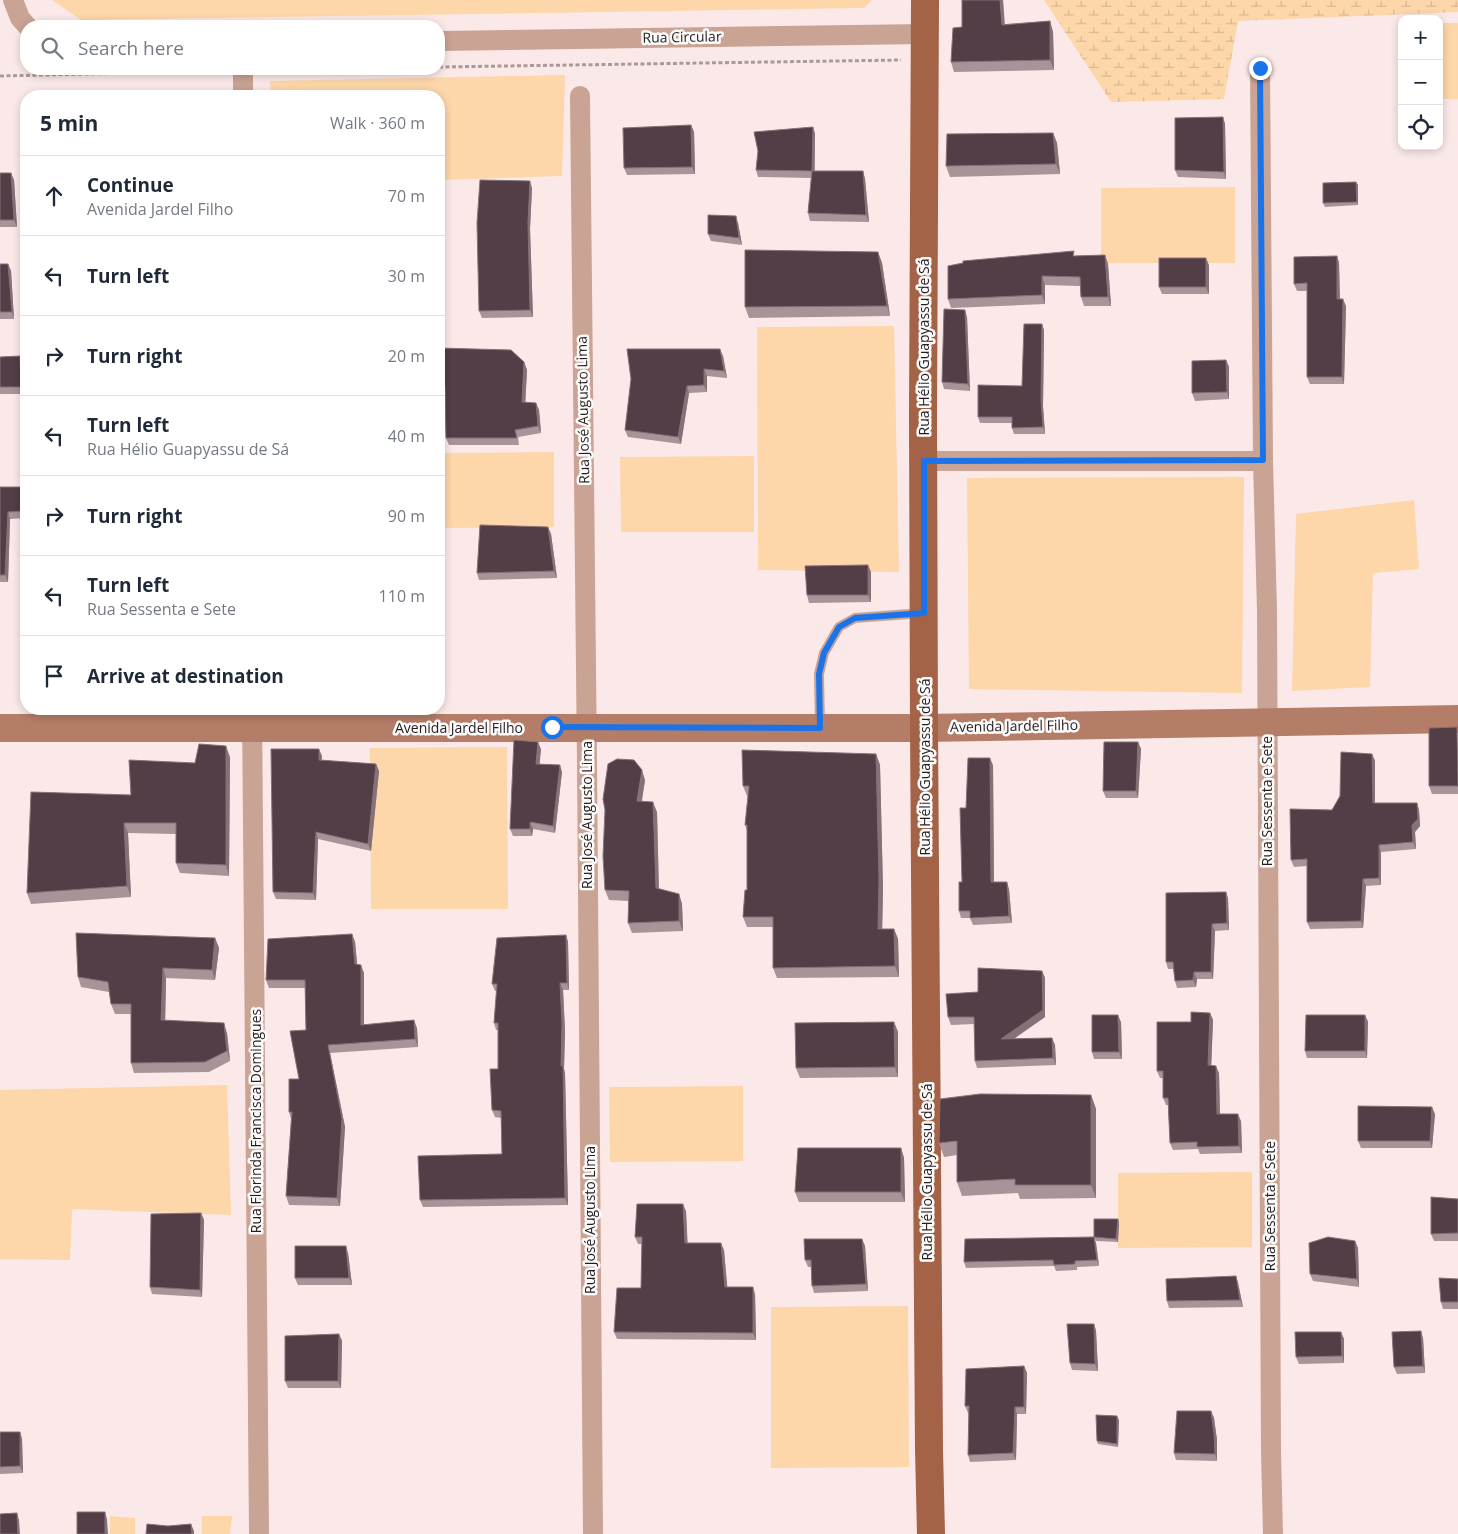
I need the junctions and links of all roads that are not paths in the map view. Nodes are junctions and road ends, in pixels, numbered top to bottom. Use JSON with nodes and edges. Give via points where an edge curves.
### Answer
{"nodes":[{"id":1,"x":13,"y":0,"type":"edge"},
{"id":2,"x":926,"y":0,"type":"edge"},
{"id":3,"x":22,"y":20,"type":"edge"},
{"id":4,"x":445,"y":41,"type":"edge"},
{"id":5,"x":926,"y":46,"type":"junction"},
{"id":6,"x":1260,"y":68,"type":"dead end"},
{"id":7,"x":243,"y":75,"type":"edge"},
{"id":8,"x":243,"y":90,"type":"edge"},
{"id":9,"x":580,"y":96,"type":"dead end"},
{"id":10,"x":1263,"y":460,"type":"junction"},
{"id":11,"x":924,"y":461,"type":"junction"},
{"id":12,"x":924,"y":613,"type":"junction"},
{"id":13,"x":252,"y":718,"type":"edge"},
{"id":14,"x":1458,"y":718,"type":"edge"},
{"id":15,"x":1266,"y":721,"type":"junction"},
{"id":16,"x":587,"y":727,"type":"junction"},
{"id":17,"x":0,"y":728,"type":"edge"},
{"id":18,"x":820,"y":728,"type":"junction"},
{"id":19,"x":924,"y":728,"type":"junction"},
{"id":20,"x":259,"y":1534,"type":"edge"},
{"id":21,"x":592,"y":1534,"type":"edge"},
{"id":22,"x":932,"y":1534,"type":"edge"},
{"id":23,"x":1273,"y":1534,"type":"edge"}],
"edges":[{"from":1,"to":3,"type":"street"},
{"from":2,"to":5,"type":"main road","name":"Rua Hélio Guapyassu de Sá"},
{"from":4,"to":5,"type":"street","name":"Rua Circular"},
{"from":5,"to":11,"type":"main road","name":"Rua Hélio Guapyassu de Sá"},
{"from":6,"to":10,"type":"street","name":"Rua Sessenta e Sete"},
{"from":7,"to":8,"type":"street"},
{"from":9,"to":16,"type":"street","name":"Rua José Augusto Lima"},
{"from":10,"to":11,"type":"street"},
{"from":10,"to":15,"type":"street","name":"Rua Sessenta e Sete"},
{"from":11,"to":12,"type":"main road","name":"Rua Hélio Guapyassu de Sá"},
{"from":12,"to":18,"type":"lane","via":[[855,618],[839,627],[824,653],[819,674]]},
{"from":12,"to":19,"type":"main road","name":"Rua Hélio Guapyassu de Sá"},
{"from":13,"to":16,"type":"main road","name":"Avenida Jardel Filho"},
{"from":13,"to":17,"type":"main road","name":"Avenida Jardel Filho"},
{"from":13,"to":20,"type":"street","name":"Rua Florinda Francisca Domingues"},
{"from":14,"to":15,"type":"main road","name":"Avenida Jardel Filho"},
{"from":15,"to":19,"type":"main road","name":"Avenida Jardel Filho"},
{"from":15,"to":23,"type":"street","name":"Rua Sessenta e Sete"},
{"from":16,"to":18,"type":"main road","name":"Avenida Jardel Filho"},
{"from":16,"to":21,"type":"street","name":"Rua José Augusto Lima"},
{"from":18,"to":19,"type":"main road","name":"Avenida Jardel Filho"},
{"from":19,"to":22,"type":"main road","name":"Rua Hélio Guapyassu de Sá"}]}
